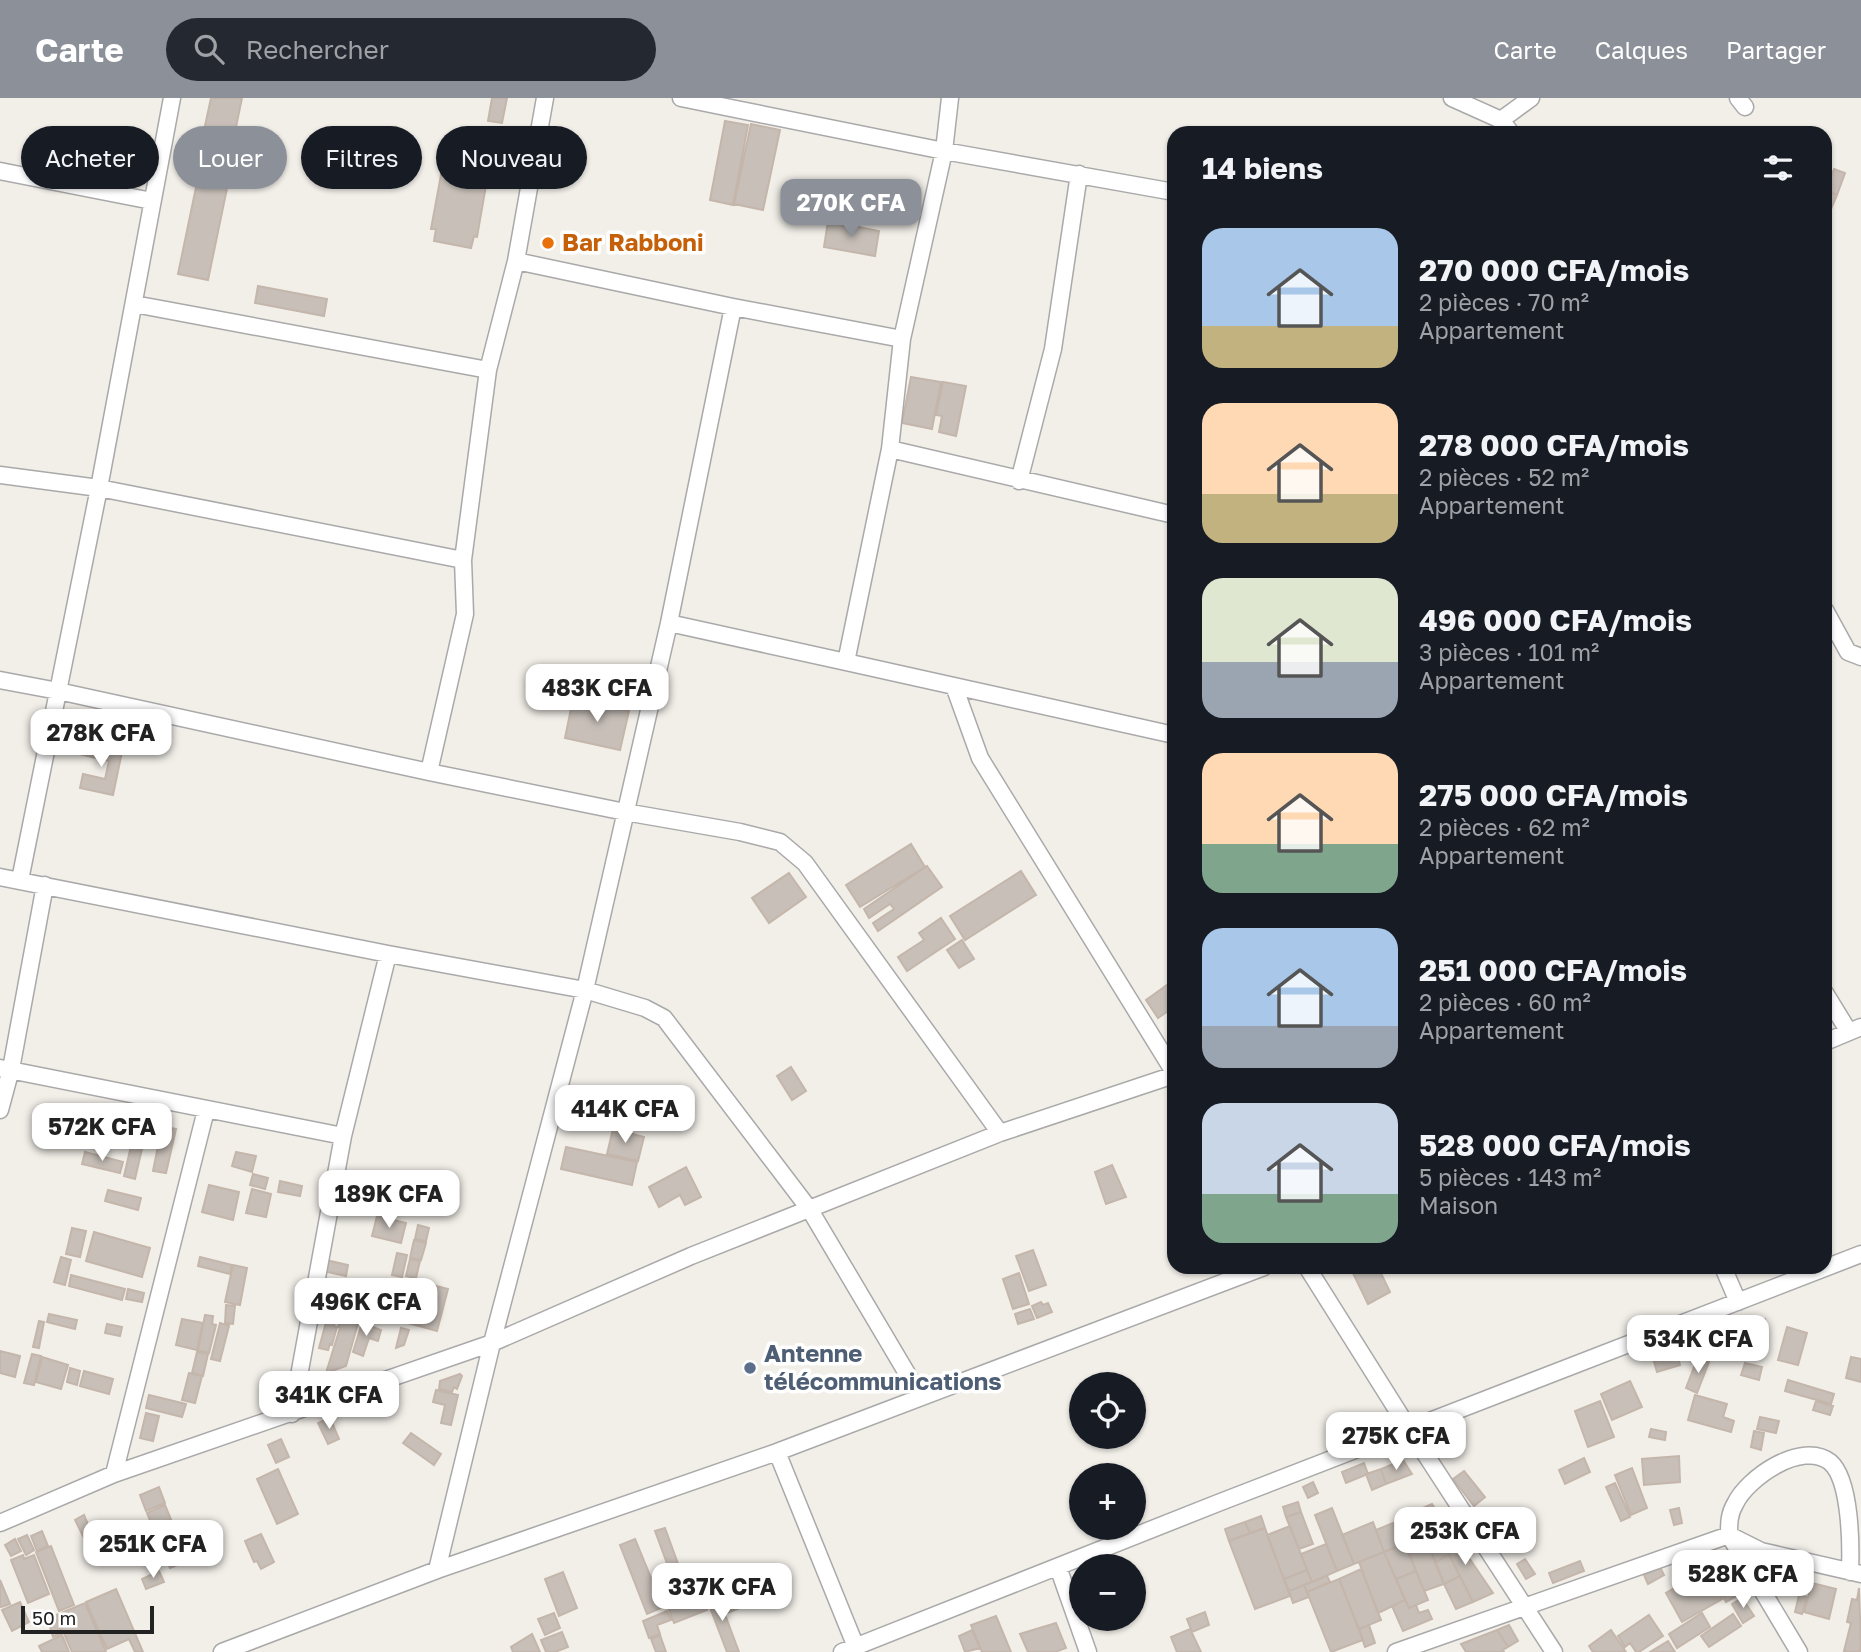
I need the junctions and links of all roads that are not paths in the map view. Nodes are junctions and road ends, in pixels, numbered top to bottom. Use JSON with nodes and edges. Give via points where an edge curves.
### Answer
{"nodes":[{"id":1,"x":172,"y":98,"type":"edge"},
{"id":2,"x":545,"y":98,"type":"edge"},
{"id":3,"x":681,"y":98,"type":"edge"},
{"id":4,"x":950,"y":98,"type":"edge"},
{"id":5,"x":1452,"y":98,"type":"edge"},
{"id":6,"x":1531,"y":98,"type":"edge"},
{"id":7,"x":1504,"y":126,"type":"edge"},
{"id":8,"x":1507,"y":126,"type":"edge"},
{"id":9,"x":944,"y":151,"type":"junction"},
{"id":10,"x":0,"y":170,"type":"edge"},
{"id":11,"x":1079,"y":174,"type":"junction"},
{"id":12,"x":1167,"y":191,"type":"edge"},
{"id":13,"x":152,"y":201,"type":"junction"},
{"id":14,"x":516,"y":261,"type":"junction"},
{"id":15,"x":134,"y":304,"type":"junction"},
{"id":16,"x":733,"y":307,"type":"junction"},
{"id":17,"x":902,"y":339,"type":"junction"},
{"id":18,"x":488,"y":370,"type":"junction"},
{"id":19,"x":890,"y":449,"type":"junction"},
{"id":20,"x":0,"y":475,"type":"edge"},
{"id":21,"x":1019,"y":481,"type":"junction"},
{"id":22,"x":99,"y":488,"type":"junction"},
{"id":23,"x":1167,"y":513,"type":"edge"},
{"id":24,"x":463,"y":560,"type":"junction"},
{"id":25,"x":669,"y":623,"type":"junction"},
{"id":26,"x":1832,"y":623,"type":"edge"},
{"id":27,"x":1861,"y":657,"type":"edge"},
{"id":28,"x":846,"y":662,"type":"junction"},
{"id":29,"x":0,"y":681,"type":"edge"},
{"id":30,"x":954,"y":686,"type":"junction"},
{"id":31,"x":58,"y":691,"type":"junction"},
{"id":32,"x":1167,"y":734,"type":"edge"},
{"id":33,"x":429,"y":772,"type":"junction"},
{"id":34,"x":625,"y":811,"type":"junction"},
{"id":35,"x":0,"y":877,"type":"edge"},
{"id":36,"x":20,"y":880,"type":"junction"},
{"id":37,"x":46,"y":885,"type":"junction"},
{"id":38,"x":388,"y":954,"type":"junction"},
{"id":39,"x":585,"y":990,"type":"junction"},
{"id":40,"x":1832,"y":1001,"type":"edge"},
{"id":41,"x":1855,"y":1029,"type":"edge"},
{"id":42,"x":1832,"y":1039,"type":"edge"},
{"id":43,"x":1167,"y":1063,"type":"edge"},
{"id":44,"x":5,"y":1069,"type":"edge"},
{"id":45,"x":1167,"y":1076,"type":"edge"},
{"id":46,"x":0,"y":1110,"type":"edge"},
{"id":47,"x":206,"y":1110,"type":"junction"},
{"id":48,"x":1000,"y":1133,"type":"junction"},
{"id":49,"x":343,"y":1136,"type":"junction"},
{"id":50,"x":810,"y":1210,"type":"junction"},
{"id":51,"x":1861,"y":1254,"type":"edge"},
{"id":52,"x":1832,"y":1265,"type":"edge"},
{"id":53,"x":1246,"y":1274,"type":"edge"},
{"id":54,"x":1311,"y":1274,"type":"edge"},
{"id":55,"x":1726,"y":1274,"type":"edge"},
{"id":56,"x":1810,"y":1274,"type":"edge"},
{"id":57,"x":1738,"y":1302,"type":"junction"},
{"id":58,"x":492,"y":1343,"type":"junction"},
{"id":59,"x":921,"y":1397,"type":"junction"},
{"id":60,"x":292,"y":1414,"type":"junction"},
{"id":61,"x":1409,"y":1429,"type":"junction"},
{"id":62,"x":777,"y":1452,"type":"junction"},
{"id":63,"x":114,"y":1474,"type":"junction"},
{"id":64,"x":0,"y":1523,"type":"edge"},
{"id":65,"x":1729,"y":1535,"type":"junction"},
{"id":66,"x":1058,"y":1567,"type":"junction"},
{"id":67,"x":437,"y":1570,"type":"junction"},
{"id":68,"x":1855,"y":1573,"type":"edge"},
{"id":69,"x":1524,"y":1606,"type":"junction"},
{"id":70,"x":852,"y":1650,"type":"edge"},
{"id":71,"x":222,"y":1652,"type":"edge"},
{"id":72,"x":1088,"y":1652,"type":"edge"},
{"id":73,"x":1396,"y":1652,"type":"edge"},
{"id":74,"x":1554,"y":1652,"type":"edge"},
{"id":75,"x":1799,"y":1652,"type":"edge"}],
"edges":[{"from":1,"to":13,"type":"street"},
{"from":2,"to":14,"type":"street"},
{"from":3,"to":9,"type":"street"},
{"from":4,"to":9,"type":"street"},
{"from":5,"to":7,"type":"street"},
{"from":6,"to":8,"type":"street"},
{"from":9,"to":11,"type":"street"},
{"from":9,"to":17,"type":"street"},
{"from":10,"to":13,"type":"street"},
{"from":11,"to":12,"type":"street"},
{"from":11,"to":21,"type":"street","via":[[1053,349]]},
{"from":13,"to":15,"type":"street"},
{"from":14,"to":16,"type":"street"},
{"from":14,"to":18,"type":"street"},
{"from":15,"to":18,"type":"street"},
{"from":15,"to":22,"type":"street"},
{"from":16,"to":17,"type":"street"},
{"from":16,"to":25,"type":"street"},
{"from":17,"to":19,"type":"street"},
{"from":18,"to":24,"type":"street"},
{"from":19,"to":21,"type":"street"},
{"from":19,"to":28,"type":"street"},
{"from":20,"to":22,"type":"street"},
{"from":21,"to":23,"type":"street"},
{"from":22,"to":24,"type":"street"},
{"from":22,"to":31,"type":"street"},
{"from":24,"to":33,"type":"street","via":[[465,614]]},
{"from":25,"to":28,"type":"street"},
{"from":25,"to":34,"type":"street"},
{"from":26,"to":27,"type":"street","via":[[1848,652]]},
{"from":28,"to":30,"type":"street"},
{"from":29,"to":31,"type":"street"},
{"from":30,"to":32,"type":"street"},
{"from":30,"to":43,"type":"street","via":[[979,758]]},
{"from":31,"to":33,"type":"street"},
{"from":31,"to":36,"type":"street"},
{"from":33,"to":34,"type":"street"},
{"from":34,"to":39,"type":"street"},
{"from":34,"to":48,"type":"street","via":[[780,842],[805,863]]},
{"from":35,"to":36,"type":"street"},
{"from":36,"to":37,"type":"street"},
{"from":37,"to":38,"type":"street"},
{"from":37,"to":44,"type":"street"},
{"from":38,"to":39,"type":"street"},
{"from":38,"to":49,"type":"street"},
{"from":39,"to":50,"type":"street","via":[[664,1018]]},
{"from":39,"to":58,"type":"street"},
{"from":40,"to":41,"type":"street"},
{"from":41,"to":42,"type":"street"},
{"from":44,"to":46,"type":"street"},
{"from":44,"to":47,"type":"street"},
{"from":45,"to":48,"type":"street"},
{"from":47,"to":49,"type":"street"},
{"from":47,"to":63,"type":"street"},
{"from":48,"to":50,"type":"street"},
{"from":49,"to":60,"type":"street"},
{"from":50,"to":58,"type":"street"},
{"from":50,"to":59,"type":"street"},
{"from":51,"to":52,"type":"street"},
{"from":53,"to":59,"type":"street"},
{"from":54,"to":61,"type":"street"},
{"from":55,"to":57,"type":"street"},
{"from":56,"to":57,"type":"street"},
{"from":57,"to":61,"type":"street"},
{"from":58,"to":60,"type":"street"},
{"from":58,"to":67,"type":"street"},
{"from":59,"to":62,"type":"street"},
{"from":60,"to":63,"type":"street"},
{"from":61,"to":66,"type":"street"},
{"from":61,"to":69,"type":"street"},
{"from":62,"to":67,"type":"street"},
{"from":62,"to":70,"type":"street"},
{"from":63,"to":64,"type":"street"},
{"from":65,"to":68,"type":"street","via":[[1761,1551]]},
{"from":65,"to":68,"type":"street","via":[[1736,1501],[1754,1480],[1772,1466],[1813,1455],[1830,1462],[1838,1475],[1848,1507]]},
{"from":65,"to":69,"type":"street"},
{"from":65,"to":75,"type":"street"},
{"from":66,"to":70,"type":"street"},
{"from":66,"to":72,"type":"street"},
{"from":67,"to":71,"type":"street"},
{"from":69,"to":73,"type":"street"},
{"from":69,"to":74,"type":"street"}]}
